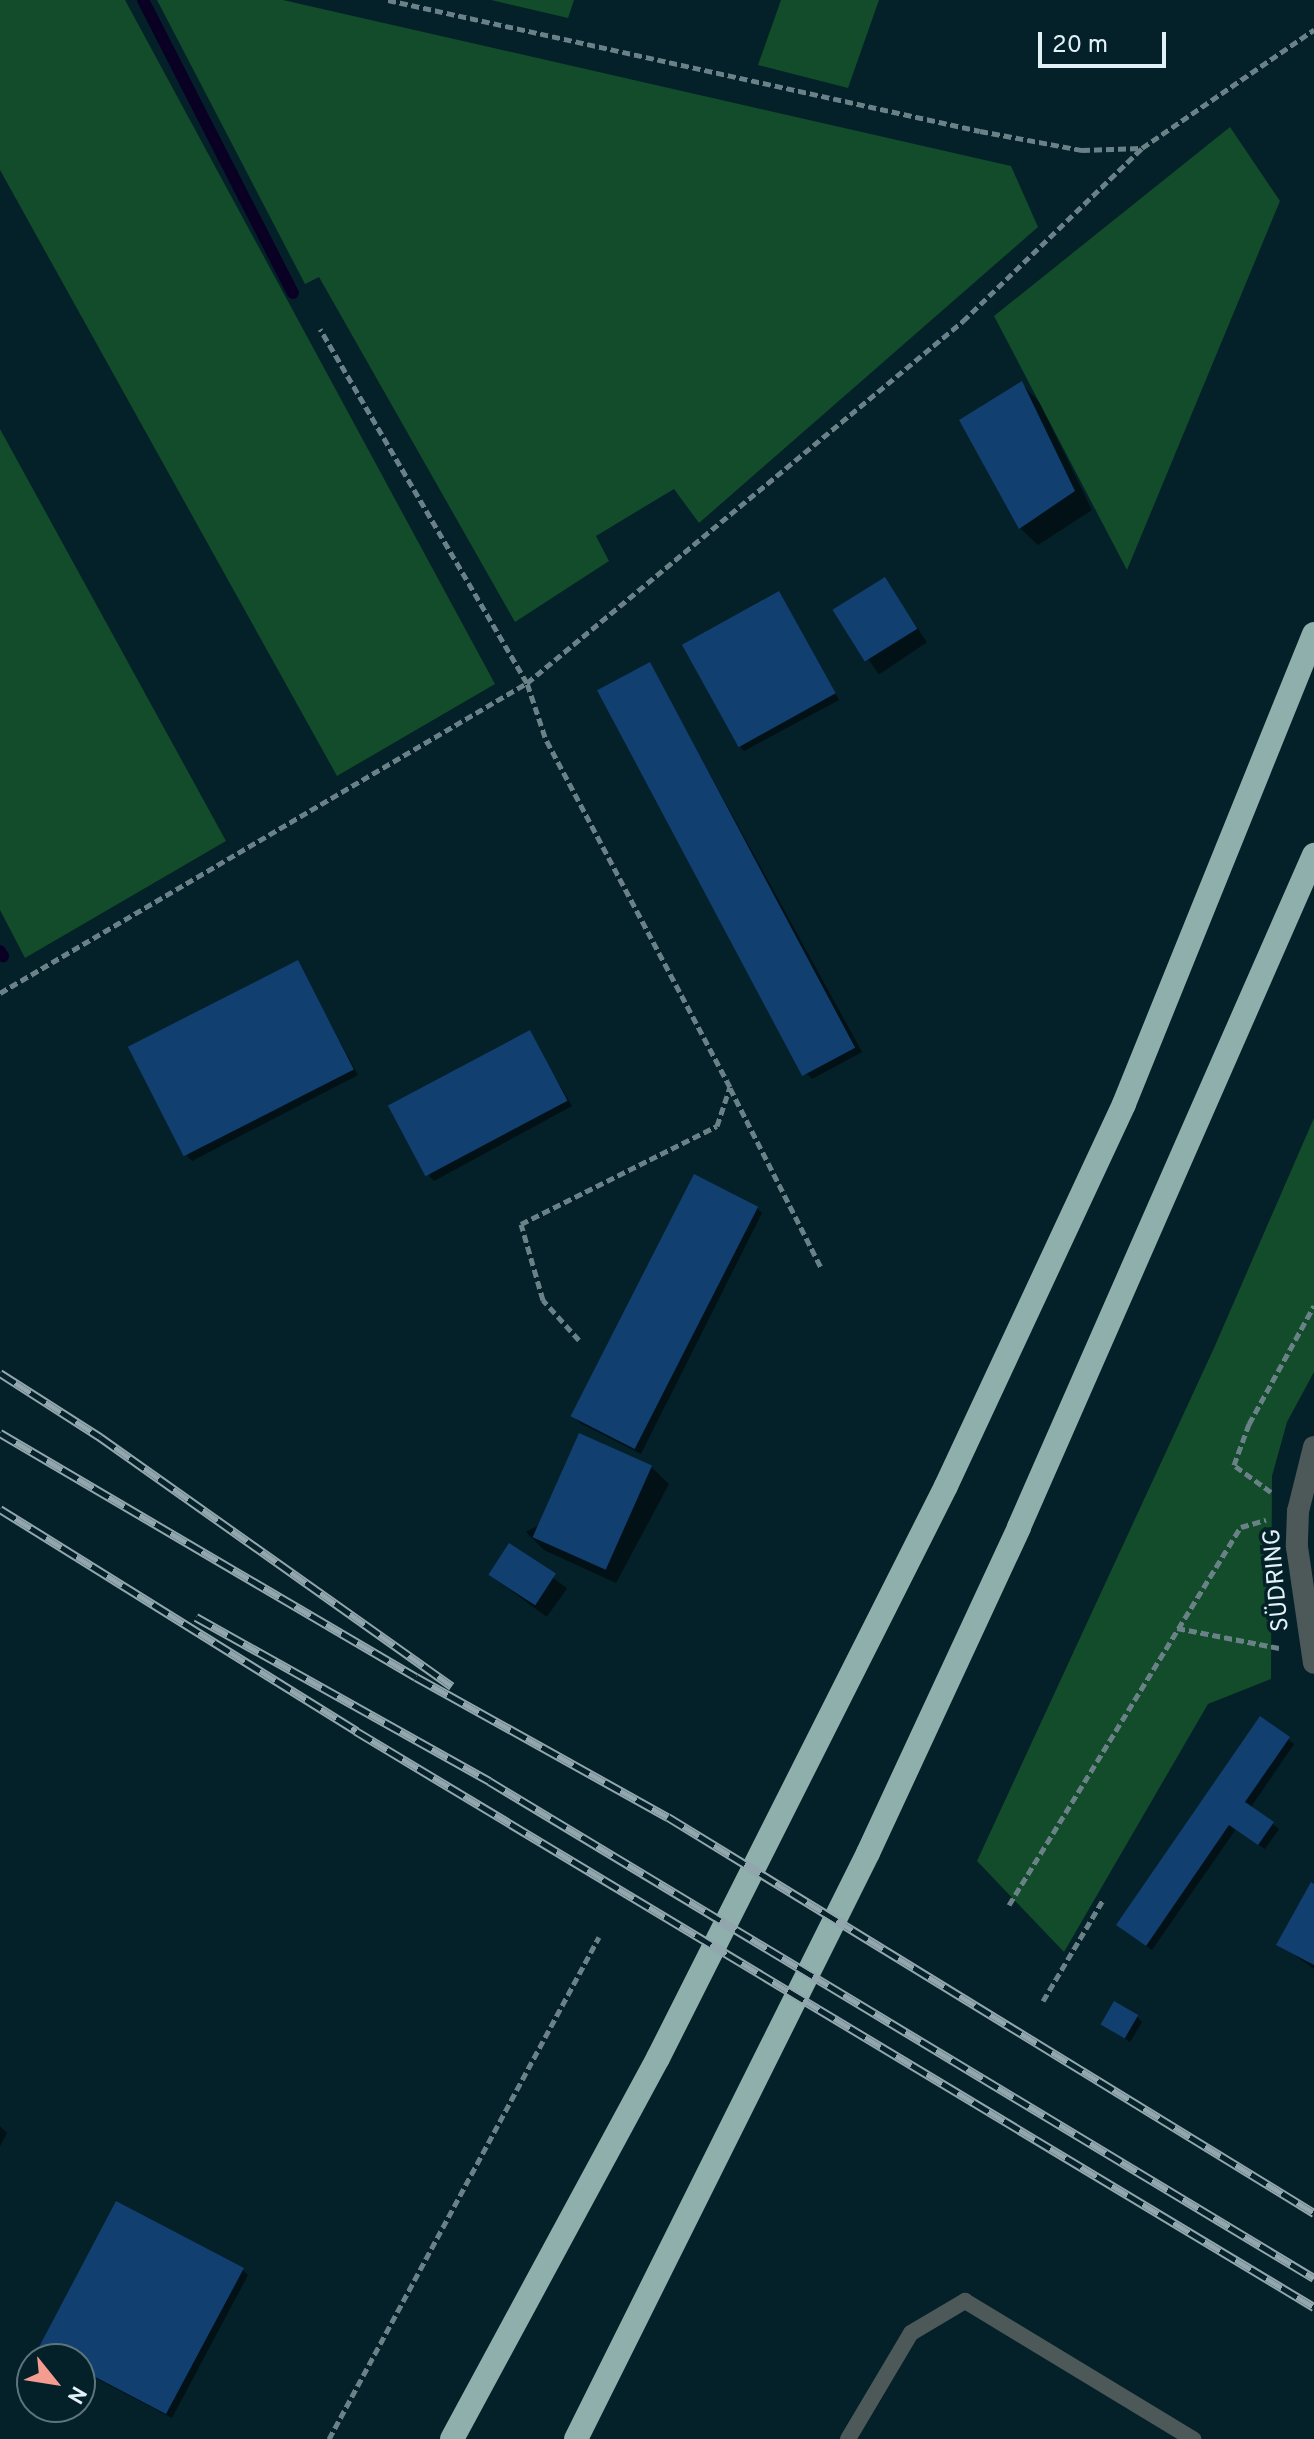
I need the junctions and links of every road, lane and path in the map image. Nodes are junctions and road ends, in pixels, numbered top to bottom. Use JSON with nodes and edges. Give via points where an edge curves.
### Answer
{"nodes":[{"id":1,"x":388,"y":0,"type":"edge"},
{"id":2,"x":1314,"y":30,"type":"edge"},
{"id":3,"x":1142,"y":148,"type":"junction"},
{"id":4,"x":320,"y":329,"type":"dead end"},
{"id":5,"x":1314,"y":634,"type":"edge"},
{"id":6,"x":527,"y":683,"type":"junction"},
{"id":7,"x":1314,"y":855,"type":"edge"},
{"id":8,"x":0,"y":984,"type":"edge"},
{"id":9,"x":2,"y":991,"type":"edge"},
{"id":10,"x":730,"y":1087,"type":"junction"},
{"id":11,"x":822,"y":1269,"type":"dead end"},
{"id":12,"x":1314,"y":1306,"type":"edge"},
{"id":13,"x":579,"y":1340,"type":"dead end"},
{"id":14,"x":1314,"y":1447,"type":"edge"},
{"id":15,"x":1298,"y":1511,"type":"junction"},
{"id":16,"x":1177,"y":1628,"type":"junction"},
{"id":17,"x":1313,"y":1658,"type":"edge"},
{"id":18,"x":1103,"y":1900,"type":"dead end"},
{"id":19,"x":1009,"y":1905,"type":"dead end"},
{"id":20,"x":599,"y":1937,"type":"dead end"},
{"id":21,"x":1043,"y":2001,"type":"dead end"},
{"id":22,"x":329,"y":2439,"type":"edge"},
{"id":23,"x":452,"y":2439,"type":"edge"},
{"id":24,"x":576,"y":2439,"type":"edge"},
{"id":25,"x":848,"y":2439,"type":"edge"},
{"id":26,"x":1193,"y":2439,"type":"edge"}],
"edges":[{"from":1,"to":3,"type":"path","via":[[980,131],[1082,150]]},
{"from":2,"to":3,"type":"path"},
{"from":3,"to":6,"type":"path","via":[[963,321]]},
{"from":4,"to":6,"type":"path"},
{"from":5,"to":23,"type":"highway","via":[[1124,1104],[946,1486],[658,2058]]},
{"from":6,"to":9,"type":"path"},
{"from":6,"to":10,"type":"path","via":[[545,737]]},
{"from":7,"to":24,"type":"highway","via":[[1038,1484],[868,1853]]},
{"from":8,"to":9,"type":"path"},
{"from":10,"to":11,"type":"path"},
{"from":10,"to":13,"type":"path","via":[[717,1126],[521,1224],[543,1300]]},
{"from":12,"to":15,"type":"path","via":[[1249,1424],[1234,1465]]},
{"from":14,"to":15,"type":"street","name":"SÜDRING"},
{"from":15,"to":16,"type":"path","via":[[1241,1527]]},
{"from":15,"to":17,"type":"street","name":"SÜDRING","via":[[1300,1588]]},
{"from":16,"to":17,"type":"path"},
{"from":16,"to":19,"type":"path"},
{"from":18,"to":21,"type":"path"},
{"from":20,"to":22,"type":"path"},
{"from":25,"to":26,"type":"lane","via":[[911,2333],[965,2301]]}]}
